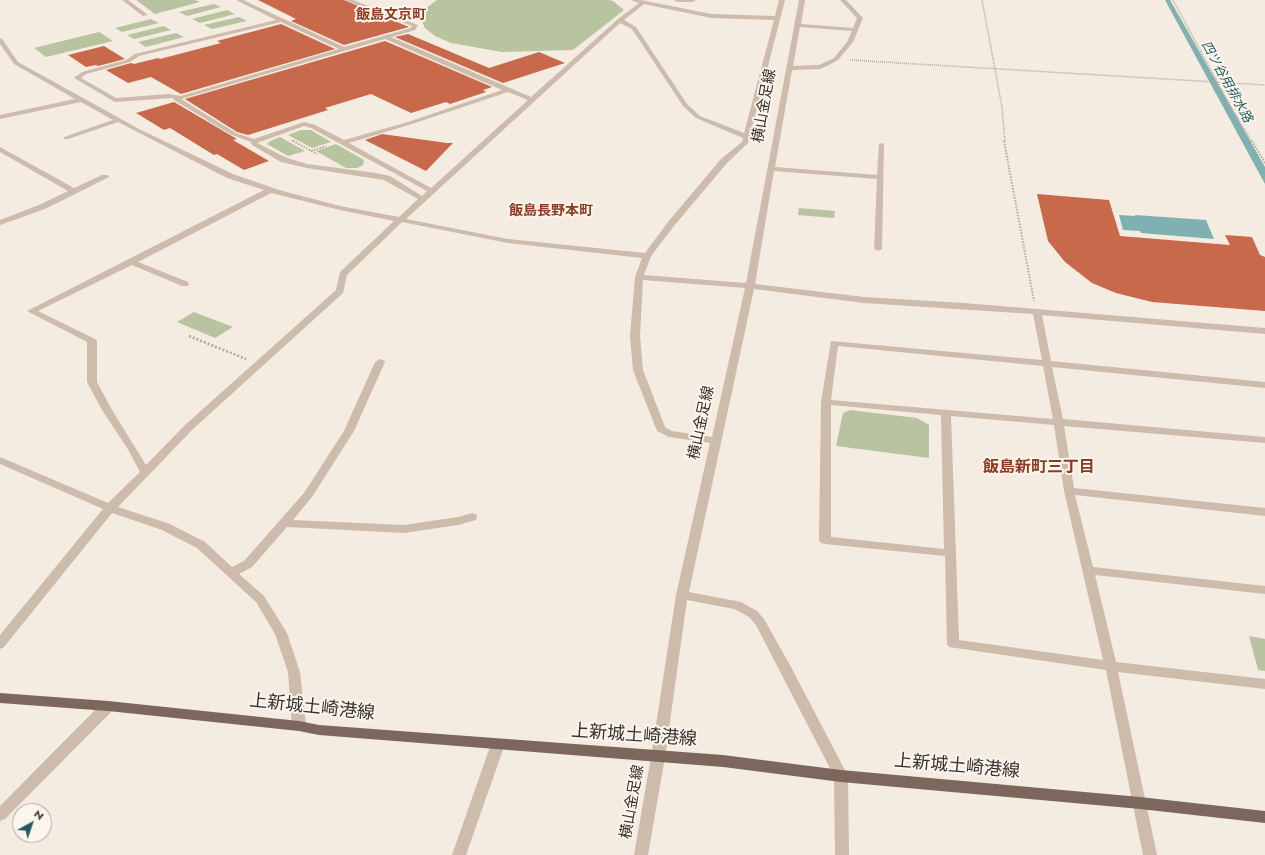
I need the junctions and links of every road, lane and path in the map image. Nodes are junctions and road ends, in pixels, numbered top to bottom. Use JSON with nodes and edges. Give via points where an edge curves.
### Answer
{"nodes":[{"id":1,"x":125,"y":0,"type":"edge"},
{"id":2,"x":239,"y":0,"type":"edge"},
{"id":3,"x":348,"y":0,"type":"edge"},
{"id":4,"x":677,"y":0,"type":"edge"},
{"id":5,"x":694,"y":0,"type":"edge"},
{"id":6,"x":782,"y":0,"type":"edge"},
{"id":7,"x":802,"y":0,"type":"edge"},
{"id":8,"x":843,"y":0,"type":"edge"},
{"id":9,"x":982,"y":0,"type":"edge"},
{"id":10,"x":1173,"y":0,"type":"edge"},
{"id":11,"x":638,"y":1,"type":"edge"},
{"id":12,"x":145,"y":15,"type":"dead end"},
{"id":13,"x":777,"y":18,"type":"junction"},
{"id":14,"x":281,"y":20,"type":"junction"},
{"id":15,"x":620,"y":20,"type":"junction"},
{"id":16,"x":797,"y":25,"type":"junction"},
{"id":17,"x":854,"y":30,"type":"junction"},
{"id":18,"x":385,"y":37,"type":"junction"},
{"id":19,"x":0,"y":40,"type":"edge"},
{"id":20,"x":343,"y":49,"type":"junction"},
{"id":21,"x":836,"y":59,"type":"junction"},
{"id":22,"x":789,"y":68,"type":"junction"},
{"id":23,"x":994,"y":68,"type":"junction"},
{"id":24,"x":1218,"y":82,"type":"junction"},
{"id":25,"x":1265,"y":85,"type":"edge"},
{"id":26,"x":507,"y":90,"type":"junction"},
{"id":27,"x":179,"y":97,"type":"junction"},
{"id":28,"x":82,"y":100,"type":"junction"},
{"id":29,"x":532,"y":100,"type":"junction"},
{"id":30,"x":0,"y":117,"type":"edge"},
{"id":31,"x":118,"y":120,"type":"junction"},
{"id":32,"x":747,"y":137,"type":"junction"},
{"id":33,"x":66,"y":138,"type":"dead end"},
{"id":34,"x":254,"y":141,"type":"junction"},
{"id":35,"x":344,"y":142,"type":"junction"},
{"id":36,"x":882,"y":144,"type":"dead end"},
{"id":37,"x":0,"y":149,"type":"edge"},
{"id":38,"x":370,"y":157,"type":"junction"},
{"id":39,"x":1265,"y":163,"type":"edge"},
{"id":40,"x":771,"y":169,"type":"junction"},
{"id":41,"x":352,"y":172,"type":"junction"},
{"id":42,"x":105,"y":177,"type":"dead end"},
{"id":43,"x":881,"y":177,"type":"junction"},
{"id":44,"x":271,"y":190,"type":"junction"},
{"id":45,"x":74,"y":191,"type":"junction"},
{"id":46,"x":432,"y":191,"type":"junction"},
{"id":47,"x":423,"y":199,"type":"junction"},
{"id":48,"x":2,"y":220,"type":"edge"},
{"id":49,"x":400,"y":220,"type":"junction"},
{"id":50,"x":878,"y":249,"type":"dead end"},
{"id":51,"x":647,"y":256,"type":"junction"},
{"id":52,"x":131,"y":262,"type":"junction"},
{"id":53,"x":639,"y":277,"type":"junction"},
{"id":54,"x":185,"y":284,"type":"dead end"},
{"id":55,"x":750,"y":286,"type":"junction"},
{"id":56,"x":1037,"y":313,"type":"junction"},
{"id":57,"x":1265,"y":331,"type":"edge"},
{"id":58,"x":189,"y":336,"type":"dead end"},
{"id":59,"x":380,"y":362,"type":"dead end"},
{"id":60,"x":259,"y":364,"type":"junction"},
{"id":61,"x":1047,"y":364,"type":"junction"},
{"id":62,"x":1265,"y":385,"type":"edge"},
{"id":63,"x":826,"y":402,"type":"junction"},
{"id":64,"x":946,"y":413,"type":"junction"},
{"id":65,"x":1058,"y":422,"type":"junction"},
{"id":66,"x":1265,"y":440,"type":"edge"},
{"id":67,"x":716,"y":441,"type":"junction"},
{"id":68,"x":0,"y":460,"type":"edge"},
{"id":69,"x":145,"y":472,"type":"junction"},
{"id":70,"x":1069,"y":491,"type":"junction"},
{"id":71,"x":110,"y":508,"type":"junction"},
{"id":72,"x":1265,"y":512,"type":"edge"},
{"id":73,"x":472,"y":517,"type":"dead end"},
{"id":74,"x":284,"y":522,"type":"junction"},
{"id":75,"x":950,"y":553,"type":"junction"},
{"id":76,"x":1088,"y":570,"type":"junction"},
{"id":77,"x":231,"y":573,"type":"junction"},
{"id":78,"x":1265,"y":590,"type":"edge"},
{"id":79,"x":682,"y":595,"type":"junction"},
{"id":80,"x":0,"y":644,"type":"edge"},
{"id":81,"x":1111,"y":666,"type":"junction"},
{"id":82,"x":1265,"y":684,"type":"edge"},
{"id":83,"x":0,"y":698,"type":"edge"},
{"id":84,"x":108,"y":706,"type":"junction"},
{"id":85,"x":299,"y":726,"type":"junction"},
{"id":86,"x":498,"y":744,"type":"junction"},
{"id":87,"x":658,"y":757,"type":"junction"},
{"id":88,"x":841,"y":776,"type":"junction"},
{"id":89,"x":1140,"y":803,"type":"junction"},
{"id":90,"x":0,"y":815,"type":"edge"},
{"id":91,"x":1265,"y":817,"type":"edge"},
{"id":92,"x":458,"y":855,"type":"edge"},
{"id":93,"x":641,"y":855,"type":"edge"},
{"id":94,"x":842,"y":855,"type":"edge"},
{"id":95,"x":1150,"y":855,"type":"edge"}],
"edges":[{"from":1,"to":12,"type":"street"},
{"from":2,"to":14,"type":"street"},
{"from":3,"to":18,"type":"street","via":[[415,25],[413,29]]},
{"from":4,"to":5,"type":"street"},
{"from":6,"to":13,"type":"street"},
{"from":7,"to":16,"type":"street","name":"横山金足線"},
{"from":8,"to":17,"type":"street","via":[[860,18]]},
{"from":9,"to":23,"type":"path"},
{"from":10,"to":24,"type":"path"},
{"from":11,"to":13,"type":"street","via":[[711,16]]},
{"from":11,"to":15,"type":"street"},
{"from":13,"to":32,"type":"street"},
{"from":14,"to":20,"type":"street"},
{"from":14,"to":27,"type":"street","via":[[137,55],[128,61],[84,73],[76,78],[115,100]]},
{"from":15,"to":29,"type":"street"},
{"from":15,"to":32,"type":"street","via":[[634,28],[685,105],[698,116]]},
{"from":16,"to":17,"type":"street"},
{"from":16,"to":22,"type":"street","name":"横山金足線"},
{"from":17,"to":21,"type":"street","via":[[850,42]]},
{"from":18,"to":20,"type":"street"},
{"from":18,"to":26,"type":"street"},
{"from":19,"to":28,"type":"street","via":[[16,63]]},
{"from":20,"to":27,"type":"street"},
{"from":21,"to":22,"type":"street","via":[[820,67]]},
{"from":21,"to":23,"type":"path"},
{"from":22,"to":40,"type":"street","name":"横山金足線"},
{"from":23,"to":24,"type":"path"},
{"from":23,"to":56,"type":"path"},
{"from":24,"to":25,"type":"path"},
{"from":24,"to":39,"type":"path"},
{"from":26,"to":29,"type":"street"},
{"from":26,"to":35,"type":"street"},
{"from":27,"to":34,"type":"street","via":[[176,99],[234,134]]},
{"from":28,"to":30,"type":"street"},
{"from":28,"to":31,"type":"street"},
{"from":29,"to":46,"type":"street"},
{"from":31,"to":33,"type":"street"},
{"from":31,"to":44,"type":"street","via":[[230,176]]},
{"from":32,"to":51,"type":"street","via":[[745,143],[724,161]]},
{"from":34,"to":35,"type":"street","via":[[304,124]]},
{"from":34,"to":41,"type":"street","via":[[254,144],[284,160]]},
{"from":35,"to":38,"type":"street"},
{"from":36,"to":43,"type":"street"},
{"from":37,"to":45,"type":"street"},
{"from":38,"to":41,"type":"street","via":[[372,162],[369,167]]},
{"from":38,"to":46,"type":"street"},
{"from":40,"to":43,"type":"street"},
{"from":40,"to":55,"type":"street","name":"横山金足線"},
{"from":41,"to":47,"type":"street","via":[[386,178]]},
{"from":42,"to":45,"type":"street"},
{"from":43,"to":50,"type":"street"},
{"from":44,"to":49,"type":"street"},
{"from":44,"to":52,"type":"street"},
{"from":45,"to":48,"type":"street","via":[[42,207]]},
{"from":46,"to":47,"type":"street"},
{"from":47,"to":49,"type":"street"},
{"from":49,"to":51,"type":"street","via":[[508,241]]},
{"from":49,"to":60,"type":"street","via":[[343,274],[340,291]]},
{"from":51,"to":53,"type":"street"},
{"from":52,"to":54,"type":"street"},
{"from":52,"to":69,"type":"street","via":[[32,311],[92,341],[92,382]]},
{"from":53,"to":55,"type":"street"},
{"from":53,"to":67,"type":"street","via":[[635,336],[638,370],[661,429],[669,434]]},
{"from":55,"to":56,"type":"street","via":[[864,300]]},
{"from":55,"to":67,"type":"street","name":"横山金足線"},
{"from":56,"to":57,"type":"street"},
{"from":56,"to":61,"type":"street"},
{"from":58,"to":60,"type":"path"},
{"from":59,"to":74,"type":"street","via":[[349,431],[308,495]]},
{"from":60,"to":69,"type":"street","via":[[188,427]]},
{"from":61,"to":62,"type":"street"},
{"from":61,"to":63,"type":"street","via":[[834,343]]},
{"from":61,"to":65,"type":"street"},
{"from":63,"to":64,"type":"street"},
{"from":63,"to":75,"type":"street","via":[[825,540]]},
{"from":64,"to":65,"type":"street"},
{"from":64,"to":75,"type":"street"},
{"from":65,"to":66,"type":"street"},
{"from":65,"to":70,"type":"street"},
{"from":67,"to":79,"type":"street","name":"横山金足線"},
{"from":68,"to":71,"type":"street"},
{"from":69,"to":71,"type":"street"},
{"from":70,"to":72,"type":"street"},
{"from":70,"to":76,"type":"street"},
{"from":71,"to":77,"type":"street","via":[[166,527],[187,538],[200,545]]},
{"from":71,"to":80,"type":"street"},
{"from":73,"to":74,"type":"street","via":[[404,528]]},
{"from":74,"to":77,"type":"street","via":[[248,564]]},
{"from":75,"to":81,"type":"street","via":[[953,644]]},
{"from":76,"to":78,"type":"street"},
{"from":76,"to":81,"type":"street"},
{"from":77,"to":85,"type":"street","via":[[260,599],[281,633],[294,672]]},
{"from":79,"to":87,"type":"street","name":"横山金足線"},
{"from":79,"to":88,"type":"street","via":[[737,605],[753,614],[785,667]]},
{"from":81,"to":82,"type":"street"},
{"from":81,"to":89,"type":"street"},
{"from":83,"to":84,"type":"main road","name":"上新城土崎港線"},
{"from":84,"to":85,"type":"main road","name":"上新城土崎港線"},
{"from":84,"to":90,"type":"street"},
{"from":85,"to":86,"type":"main road","name":"上新城土崎港線","via":[[320,730]]},
{"from":86,"to":87,"type":"main road","name":"上新城土崎港線"},
{"from":86,"to":92,"type":"street"},
{"from":87,"to":88,"type":"main road","name":"上新城土崎港線","via":[[723,761]]},
{"from":87,"to":93,"type":"street","name":"横山金足線"},
{"from":88,"to":89,"type":"main road","name":"上新城土崎港線"},
{"from":88,"to":94,"type":"street"},
{"from":89,"to":91,"type":"main road","name":"上新城土崎港線"},
{"from":89,"to":95,"type":"street"}]}
